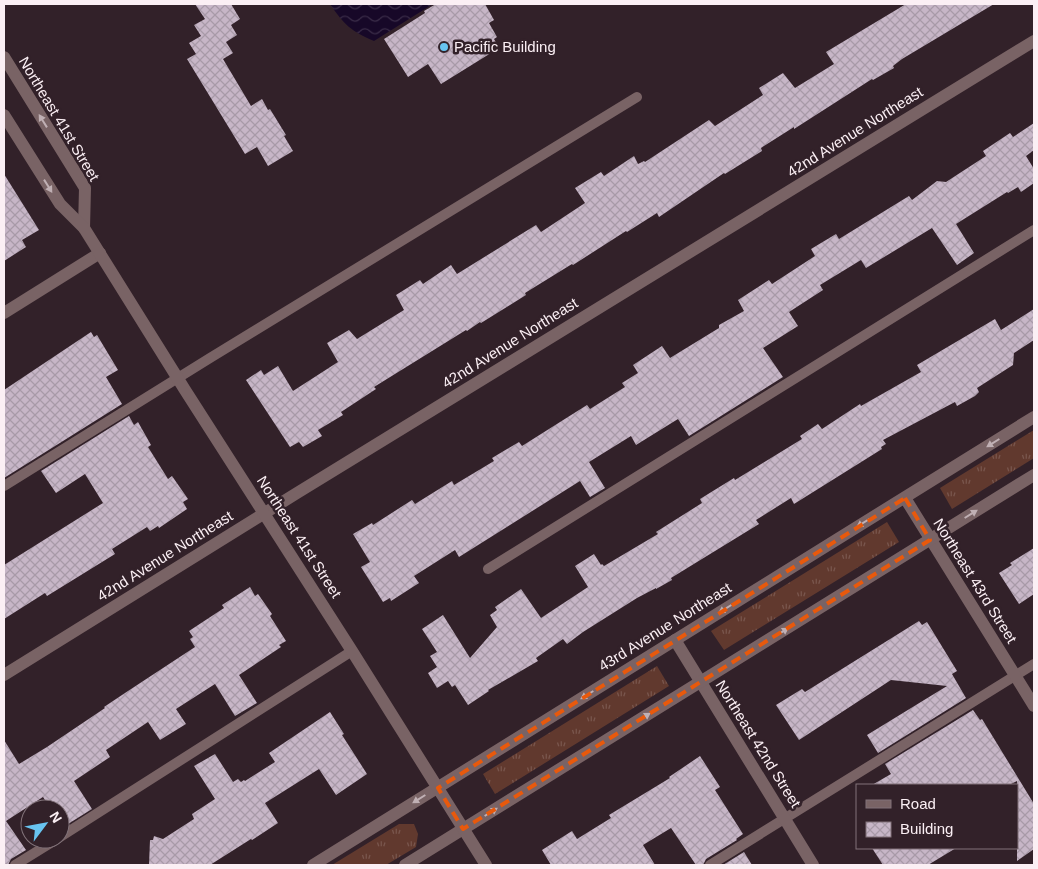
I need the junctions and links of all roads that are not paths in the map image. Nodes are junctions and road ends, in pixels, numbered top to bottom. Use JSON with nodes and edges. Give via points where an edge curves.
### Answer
{"nodes":[{"id":1,"x":1034,"y":41,"type":"edge"},
{"id":2,"x":4,"y":57,"type":"edge"},
{"id":3,"x":637,"y":97,"type":"dead end"},
{"id":4,"x":4,"y":115,"type":"edge"},
{"id":5,"x":84,"y":228,"type":"junction"},
{"id":6,"x":1034,"y":230,"type":"edge"},
{"id":7,"x":100,"y":253,"type":"junction"},
{"id":8,"x":4,"y":313,"type":"edge"},
{"id":9,"x":177,"y":378,"type":"junction"},
{"id":10,"x":1034,"y":417,"type":"edge"},
{"id":11,"x":1034,"y":475,"type":"edge"},
{"id":12,"x":4,"y":486,"type":"edge"},
{"id":13,"x":905,"y":498,"type":"junction"},
{"id":14,"x":264,"y":514,"type":"junction"},
{"id":15,"x":930,"y":540,"type":"junction"},
{"id":16,"x":488,"y":569,"type":"dead end"},
{"id":17,"x":675,"y":640,"type":"junction"},
{"id":18,"x":352,"y":651,"type":"junction"},
{"id":19,"x":1034,"y":664,"type":"edge"},
{"id":20,"x":4,"y":675,"type":"edge"},
{"id":21,"x":1015,"y":676,"type":"junction"},
{"id":22,"x":701,"y":682,"type":"junction"},
{"id":23,"x":1034,"y":706,"type":"edge"},
{"id":24,"x":438,"y":788,"type":"junction"},
{"id":25,"x":785,"y":818,"type":"junction"},
{"id":26,"x":463,"y":829,"type":"junction"},
{"id":27,"x":70,"y":831,"type":"edge"},
{"id":28,"x":41,"y":849,"type":"edge"},
{"id":29,"x":16,"y":865,"type":"edge"},
{"id":30,"x":313,"y":865,"type":"edge"},
{"id":31,"x":405,"y":865,"type":"edge"},
{"id":32,"x":486,"y":865,"type":"edge"},
{"id":33,"x":710,"y":865,"type":"edge"},
{"id":34,"x":813,"y":865,"type":"edge"}],
"edges":[{"from":1,"to":14,"type":"street","name":"42nd Avenue Northeast"},
{"from":5,"to":2,"type":"street","name":"Northeast 41st Street","one_way":true,"via":[[85,188]]},
{"from":3,"to":9,"type":"lane"},
{"from":4,"to":5,"type":"street","name":"Northeast 41st Street","one_way":true,"via":[[60,204]]},
{"from":5,"to":7,"type":"street","name":"Northeast 41st Street"},
{"from":6,"to":16,"type":"lane"},
{"from":7,"to":8,"type":"street"},
{"from":7,"to":9,"type":"street","name":"Northeast 41st Street"},
{"from":9,"to":12,"type":"lane"},
{"from":9,"to":14,"type":"street","name":"Northeast 41st Street"},
{"from":10,"to":13,"type":"street","name":"43rd Avenue Northeast","one_way":true},
{"from":15,"to":11,"type":"street","one_way":true},
{"from":13,"to":15,"type":"street","name":"Northeast 43rd Street"},
{"from":13,"to":17,"type":"street","name":"43rd Avenue Northeast","one_way":true},
{"from":14,"to":18,"type":"street","name":"Northeast 41st Street"},
{"from":14,"to":20,"type":"street","name":"42nd Avenue Northeast"},
{"from":15,"to":21,"type":"street","name":"Northeast 43rd Street"},
{"from":22,"to":15,"type":"street","one_way":true},
{"from":17,"to":22,"type":"street","name":"Northeast 42nd Street"},
{"from":17,"to":24,"type":"street","name":"43rd Avenue Northeast","one_way":true},
{"from":18,"to":24,"type":"street","name":"Northeast 41st Street"},
{"from":18,"to":27,"type":"lane"},
{"from":19,"to":21,"type":"lane"},
{"from":21,"to":23,"type":"street","name":"Northeast 43rd Street"},
{"from":21,"to":25,"type":"lane"},
{"from":22,"to":25,"type":"street","name":"Northeast 42nd Street"},
{"from":26,"to":22,"type":"street","one_way":true},
{"from":24,"to":26,"type":"street","name":"Northeast 41st Street"},
{"from":24,"to":30,"type":"street","name":"43rd Avenue Northeast","one_way":true},
{"from":25,"to":33,"type":"lane"},
{"from":25,"to":34,"type":"street","name":"Northeast 42nd Street"},
{"from":26,"to":31,"type":"street"},
{"from":26,"to":32,"type":"street","name":"Northeast 41st Street"},
{"from":28,"to":29,"type":"lane"}]}
